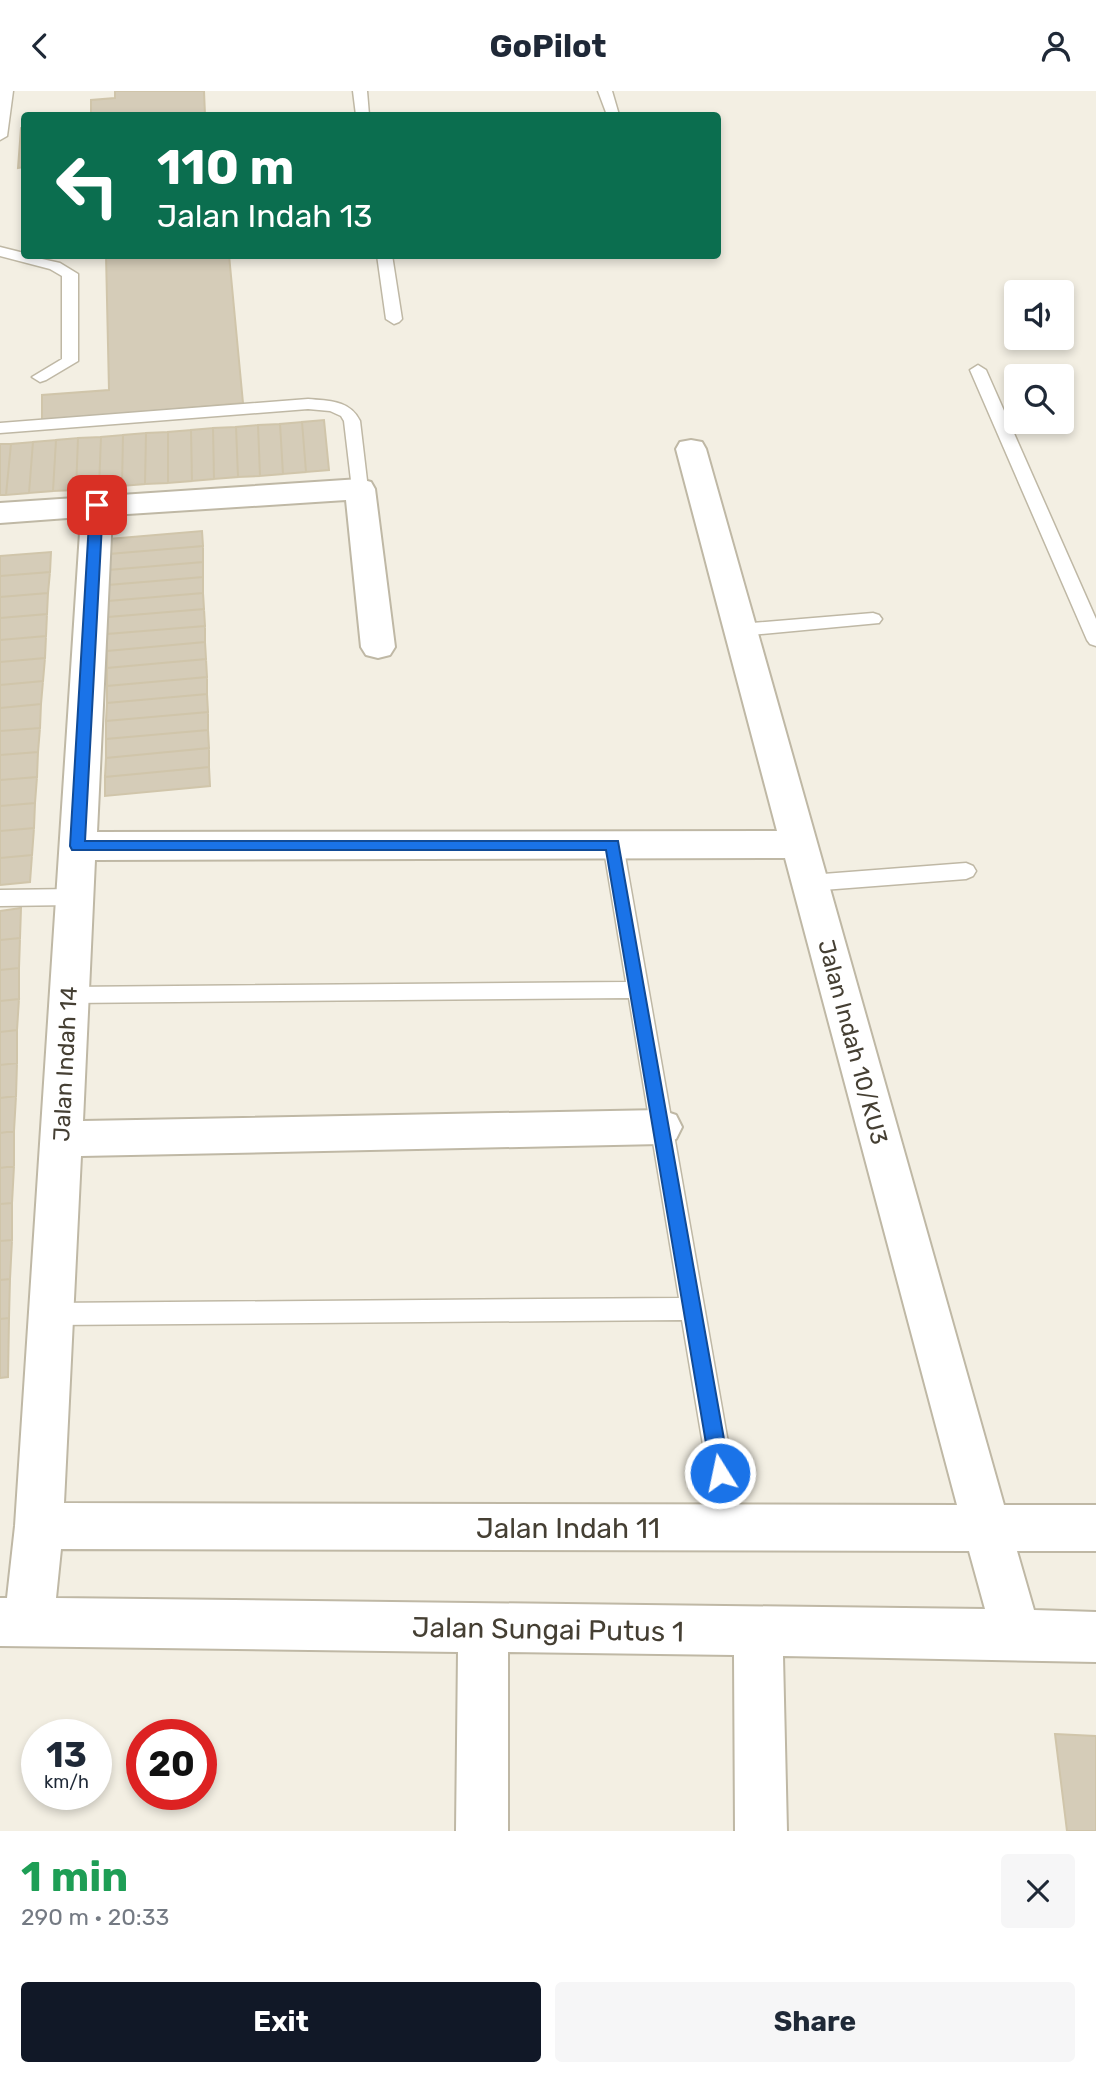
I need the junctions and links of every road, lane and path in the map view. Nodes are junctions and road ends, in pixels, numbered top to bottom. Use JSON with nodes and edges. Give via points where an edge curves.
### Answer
{"nodes":[{"id":1,"x":6,"y":91,"type":"edge"},
{"id":2,"x":360,"y":91,"type":"edge"},
{"id":3,"x":605,"y":91,"type":"edge"},
{"id":4,"x":363,"y":112,"type":"edge"},
{"id":5,"x":612,"y":112,"type":"edge"},
{"id":6,"x":0,"y":136,"type":"edge"},
{"id":7,"x":0,"y":251,"type":"edge"},
{"id":8,"x":21,"y":257,"type":"edge"},
{"id":9,"x":29,"y":259,"type":"edge"},
{"id":10,"x":385,"y":259,"type":"edge"},
{"id":11,"x":394,"y":319,"type":"dead end"},
{"id":12,"x":978,"y":370,"type":"dead end"},
{"id":13,"x":40,"y":377,"type":"dead end"},
{"id":14,"x":0,"y":428,"type":"edge"},
{"id":15,"x":691,"y":449,"type":"dead end"},
{"id":16,"x":360,"y":489,"type":"junction"},
{"id":17,"x":97,"y":505,"type":"junction"},
{"id":18,"x":0,"y":513,"type":"edge"},
{"id":19,"x":873,"y":619,"type":"dead end"},
{"id":20,"x":740,"y":631,"type":"junction"},
{"id":21,"x":1096,"y":640,"type":"edge"},
{"id":22,"x":378,"y":647,"type":"dead end"},
{"id":23,"x":798,"y":844,"type":"junction"},
{"id":24,"x":613,"y":845,"type":"junction"},
{"id":25,"x":77,"y":846,"type":"junction"},
{"id":26,"x":965,"y":871,"type":"dead end"},
{"id":27,"x":810,"y":883,"type":"junction"},
{"id":28,"x":74,"y":897,"type":"junction"},
{"id":29,"x":0,"y":898,"type":"edge"},
{"id":30,"x":638,"y":990,"type":"junction"},
{"id":31,"x":69,"y":995,"type":"junction"},
{"id":32,"x":661,"y":1128,"type":"junction"},
{"id":33,"x":61,"y":1139,"type":"junction"},
{"id":34,"x":692,"y":1309,"type":"junction"},
{"id":35,"x":51,"y":1314,"type":"junction"},
{"id":36,"x":39,"y":1526,"type":"junction"},
{"id":37,"x":730,"y":1528,"type":"junction"},
{"id":38,"x":1096,"y":1528,"type":"edge"},
{"id":39,"x":987,"y":1530,"type":"junction"},
{"id":40,"x":14,"y":1623,"type":"edge"},
{"id":41,"x":483,"y":1628,"type":"junction"},
{"id":42,"x":758,"y":1631,"type":"junction"},
{"id":43,"x":1016,"y":1634,"type":"junction"},
{"id":44,"x":1096,"y":1637,"type":"edge"},
{"id":45,"x":482,"y":1831,"type":"edge"},
{"id":46,"x":761,"y":1831,"type":"edge"}],
"edges":[{"from":1,"to":6,"type":"lane"},
{"from":2,"to":4,"type":"lane"},
{"from":3,"to":5,"type":"lane"},
{"from":7,"to":8,"type":"lane"},
{"from":9,"to":13,"type":"lane","via":[[71,274],[70,361]]},
{"from":10,"to":11,"type":"lane"},
{"from":12,"to":21,"type":"lane"},
{"from":14,"to":16,"type":"lane","via":[[264,406],[333,407],[348,413],[352,422]]},
{"from":15,"to":20,"type":"street","name":"Jalan Indah 10/KU3"},
{"from":16,"to":17,"type":"street"},
{"from":16,"to":22,"type":"street"},
{"from":17,"to":18,"type":"street"},
{"from":17,"to":25,"type":"street","name":"Jalan Indah 14"},
{"from":19,"to":20,"type":"lane"},
{"from":20,"to":23,"type":"street","name":"Jalan Indah 10/KU3"},
{"from":23,"to":24,"type":"street"},
{"from":23,"to":27,"type":"street","name":"Jalan Indah 10/KU3"},
{"from":24,"to":25,"type":"street"},
{"from":24,"to":30,"type":"lane"},
{"from":25,"to":28,"type":"street","name":"Jalan Indah 14"},
{"from":26,"to":27,"type":"lane"},
{"from":27,"to":39,"type":"street","name":"Jalan Indah 10/KU3"},
{"from":28,"to":29,"type":"lane"},
{"from":28,"to":31,"type":"street","name":"Jalan Indah 14"},
{"from":30,"to":31,"type":"lane"},
{"from":30,"to":32,"type":"lane"},
{"from":31,"to":33,"type":"street","name":"Jalan Indah 14"},
{"from":32,"to":33,"type":"street"},
{"from":32,"to":34,"type":"lane"},
{"from":33,"to":35,"type":"street","name":"Jalan Indah 14"},
{"from":34,"to":35,"type":"lane"},
{"from":34,"to":37,"type":"lane"},
{"from":35,"to":36,"type":"street","name":"Jalan Indah 14"},
{"from":36,"to":37,"type":"street","name":"Jalan Indah 11"},
{"from":36,"to":40,"type":"street","name":"Jalan Indah 14"},
{"from":37,"to":39,"type":"street","name":"Jalan Indah 11"},
{"from":38,"to":39,"type":"street","name":"Jalan Indah 11"},
{"from":39,"to":43,"type":"street","name":"Jalan Indah 10/KU3"},
{"from":40,"to":41,"type":"street","name":"Jalan Sungai Putus 1"},
{"from":41,"to":42,"type":"street","name":"Jalan Sungai Putus 1"},
{"from":41,"to":45,"type":"street"},
{"from":42,"to":43,"type":"street","name":"Jalan Sungai Putus 1"},
{"from":42,"to":46,"type":"street"},
{"from":43,"to":44,"type":"street","name":"Jalan Sungai Putus 1"}]}
